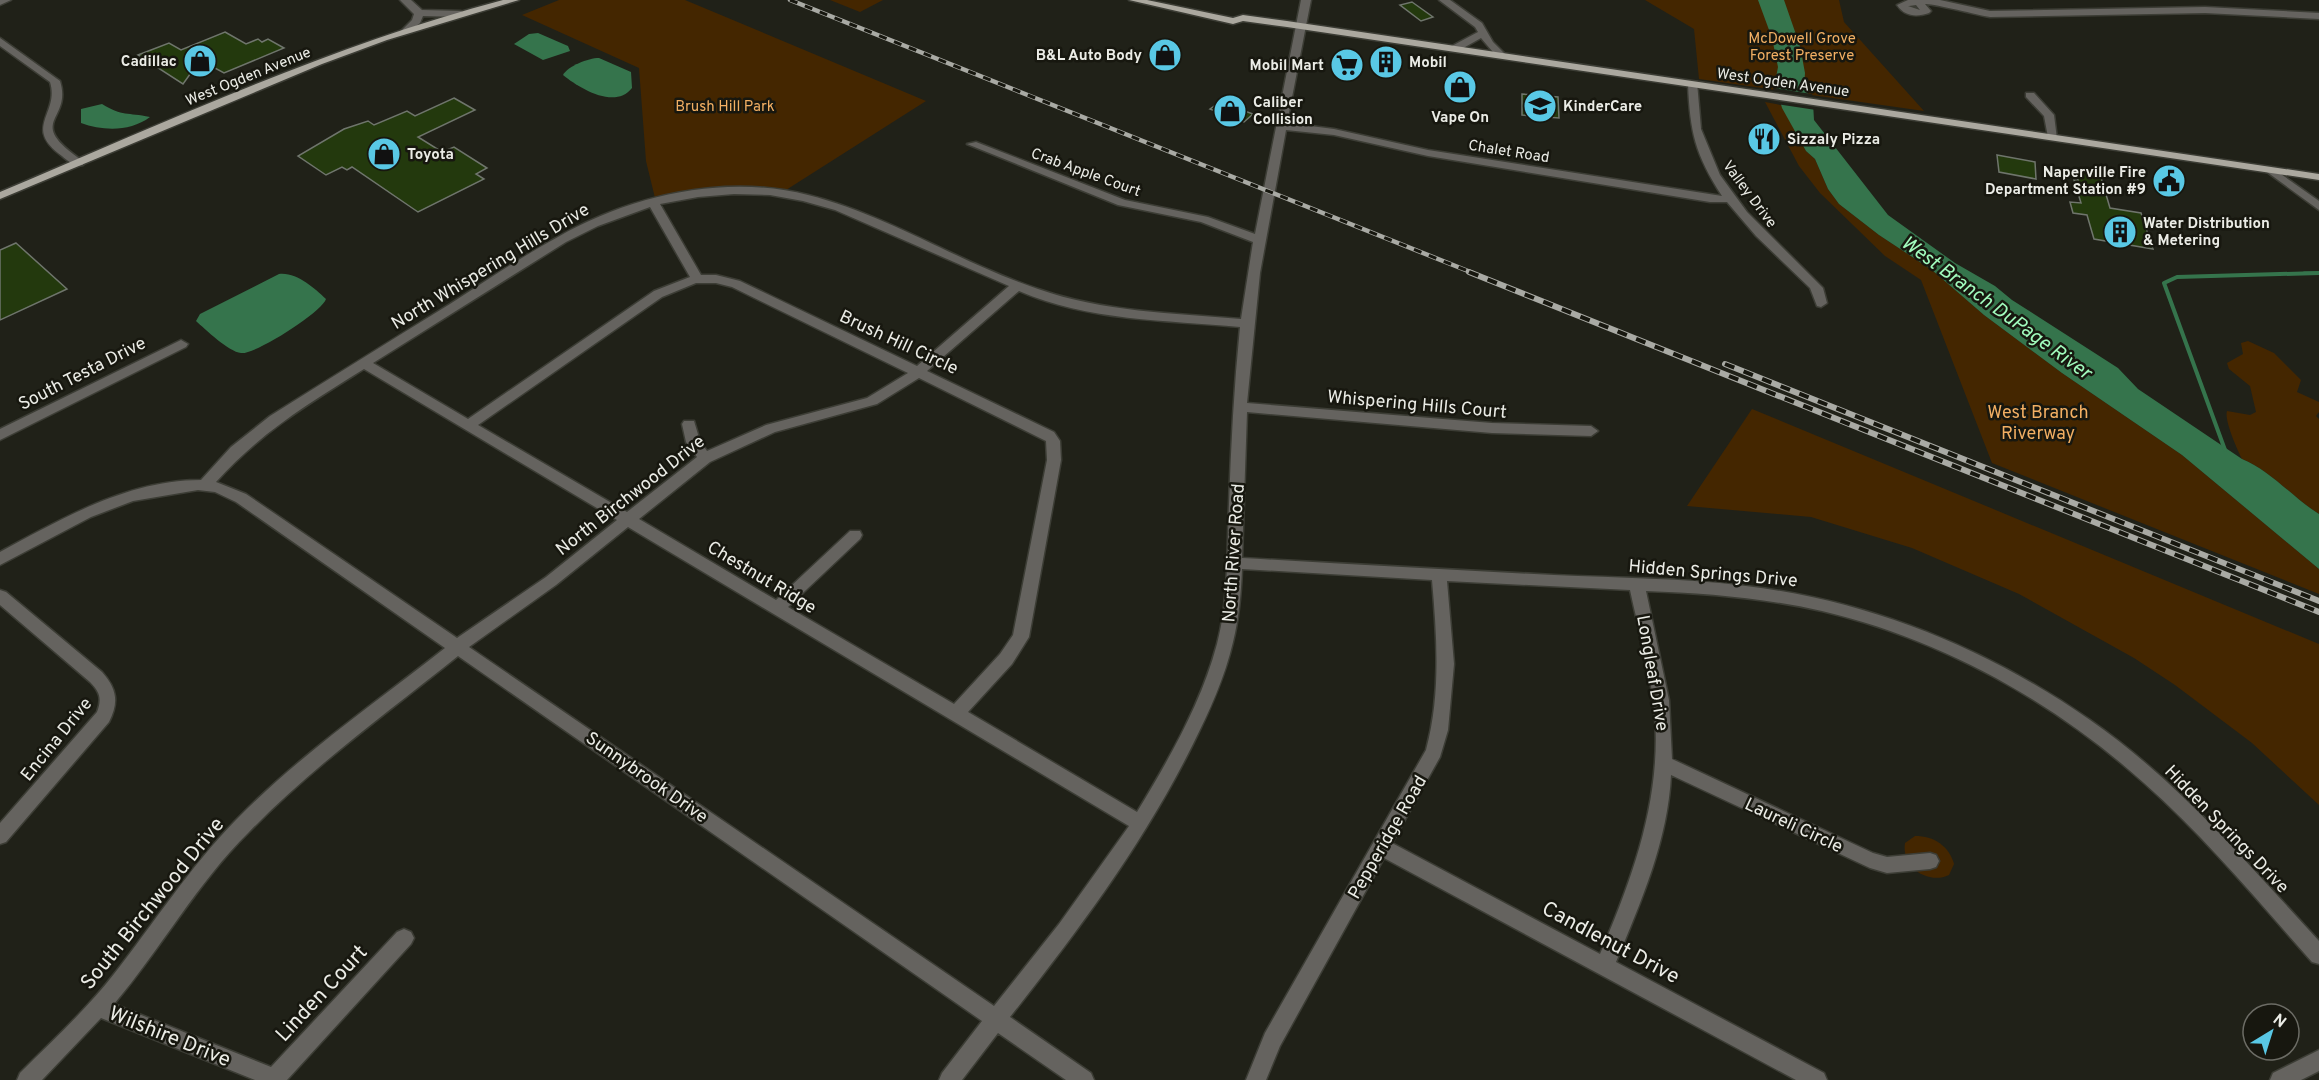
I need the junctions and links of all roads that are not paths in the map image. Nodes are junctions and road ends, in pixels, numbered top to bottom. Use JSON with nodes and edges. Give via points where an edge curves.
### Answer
{"nodes":[{"id":1,"x":6,"y":0,"type":"edge"},
{"id":2,"x":405,"y":0,"type":"edge"},
{"id":3,"x":514,"y":0,"type":"edge"},
{"id":4,"x":1134,"y":0,"type":"edge"},
{"id":5,"x":1174,"y":0,"type":"edge"},
{"id":6,"x":1306,"y":0,"type":"edge"},
{"id":7,"x":1444,"y":0,"type":"edge"},
{"id":8,"x":0,"y":2,"type":"edge"},
{"id":9,"x":1928,"y":2,"type":"edge"},
{"id":10,"x":419,"y":13,"type":"junction"},
{"id":11,"x":461,"y":14,"type":"junction"},
{"id":12,"x":2319,"y":16,"type":"edge"},
{"id":13,"x":1243,"y":18,"type":"junction"},
{"id":14,"x":1301,"y":26,"type":"junction"},
{"id":15,"x":406,"y":31,"type":"junction"},
{"id":16,"x":1484,"y":32,"type":"junction"},
{"id":17,"x":0,"y":41,"type":"edge"},
{"id":18,"x":1454,"y":49,"type":"junction"},
{"id":19,"x":1503,"y":56,"type":"junction"},
{"id":20,"x":1693,"y":84,"type":"junction"},
{"id":21,"x":2030,"y":95,"type":"dead end"},
{"id":22,"x":1282,"y":126,"type":"junction"},
{"id":23,"x":2053,"y":137,"type":"junction"},
{"id":24,"x":972,"y":144,"type":"dead end"},
{"id":25,"x":79,"y":163,"type":"junction"},
{"id":26,"x":2271,"y":170,"type":"junction"},
{"id":27,"x":2319,"y":177,"type":"edge"},
{"id":28,"x":0,"y":196,"type":"edge"},
{"id":29,"x":1731,"y":199,"type":"junction"},
{"id":30,"x":652,"y":202,"type":"junction"},
{"id":31,"x":2319,"y":207,"type":"edge"},
{"id":32,"x":1260,"y":240,"type":"junction"},
{"id":33,"x":697,"y":279,"type":"junction"},
{"id":34,"x":1017,"y":286,"type":"junction"},
{"id":35,"x":1821,"y":303,"type":"dead end"},
{"id":36,"x":1248,"y":324,"type":"junction"},
{"id":37,"x":181,"y":344,"type":"dead end"},
{"id":38,"x":363,"y":363,"type":"junction"},
{"id":39,"x":918,"y":371,"type":"junction"},
{"id":40,"x":1241,"y":407,"type":"junction"},
{"id":41,"x":689,"y":424,"type":"dead end"},
{"id":42,"x":468,"y":425,"type":"junction"},
{"id":43,"x":1591,"y":431,"type":"dead end"},
{"id":44,"x":0,"y":435,"type":"edge"},
{"id":45,"x":705,"y":458,"type":"junction"},
{"id":46,"x":204,"y":486,"type":"junction"},
{"id":47,"x":627,"y":519,"type":"junction"},
{"id":48,"x":855,"y":536,"type":"dead end"},
{"id":49,"x":0,"y":559,"type":"edge"},
{"id":50,"x":1234,"y":563,"type":"junction"},
{"id":51,"x":1439,"y":575,"type":"junction"},
{"id":52,"x":1637,"y":586,"type":"junction"},
{"id":53,"x":0,"y":596,"type":"edge"},
{"id":54,"x":777,"y":608,"type":"junction"},
{"id":55,"x":458,"y":647,"type":"junction"},
{"id":56,"x":956,"y":714,"type":"junction"},
{"id":57,"x":1664,"y":763,"type":"junction"},
{"id":58,"x":1140,"y":823,"type":"junction"},
{"id":59,"x":0,"y":836,"type":"edge"},
{"id":60,"x":1382,"y":847,"type":"junction"},
{"id":61,"x":1930,"y":861,"type":"dead end"},
{"id":62,"x":404,"y":938,"type":"dead end"},
{"id":63,"x":2319,"y":955,"type":"edge"},
{"id":64,"x":1605,"y":966,"type":"junction"},
{"id":65,"x":98,"y":1007,"type":"junction"},
{"id":66,"x":997,"y":1018,"type":"junction"},
{"id":67,"x":2319,"y":1060,"type":"edge"},
{"id":68,"x":27,"y":1080,"type":"edge"},
{"id":69,"x":273,"y":1080,"type":"edge"},
{"id":70,"x":949,"y":1080,"type":"edge"},
{"id":71,"x":1084,"y":1080,"type":"edge"},
{"id":72,"x":1256,"y":1080,"type":"edge"},
{"id":73,"x":1817,"y":1080,"type":"edge"},
{"id":74,"x":2280,"y":1080,"type":"edge"}],
"edges":[{"from":1,"to":8,"type":"street"},
{"from":2,"to":10,"type":"street"},
{"from":3,"to":11,"type":"main road","name":"West Ogden Avenue"},
{"from":4,"to":13,"type":"main road","name":"West Ogden Avenue","via":[[1224,19]]},
{"from":5,"to":13,"type":"main road","name":"West Ogden Avenue"},
{"from":6,"to":14,"type":"street","name":"North River Road"},
{"from":7,"to":16,"type":"street"},
{"from":9,"to":12,"type":"street","via":[[1990,14],[2205,10]]},
{"from":10,"to":11,"type":"street"},
{"from":10,"to":15,"type":"street","via":[[417,21]]},
{"from":11,"to":15,"type":"main road","name":"West Ogden Avenue"},
{"from":13,"to":14,"type":"main road","name":"West Ogden Avenue"},
{"from":14,"to":18,"type":"main road","name":"West Ogden Avenue"},
{"from":14,"to":22,"type":"street","name":"North River Road"},
{"from":15,"to":25,"type":"main road","name":"West Ogden Avenue"},
{"from":16,"to":18,"type":"street"},
{"from":16,"to":19,"type":"street"},
{"from":17,"to":25,"type":"street","via":[[55,81],[58,94],[48,135]]},
{"from":18,"to":19,"type":"main road","name":"West Ogden Avenue"},
{"from":19,"to":20,"type":"main road","name":"West Ogden Avenue"},
{"from":20,"to":23,"type":"main road","name":"West Ogden Avenue"},
{"from":20,"to":29,"type":"street","name":"Valley Drive","via":[[1701,145]]},
{"from":21,"to":23,"type":"street","via":[[2049,115]]},
{"from":22,"to":29,"type":"street","name":"Chalet Road","via":[[1335,132],[1411,150],[1678,194]]},
{"from":22,"to":32,"type":"street","name":"North River Road"},
{"from":23,"to":26,"type":"main road","name":"West Ogden Avenue"},
{"from":24,"to":32,"type":"street","name":"Crab Apple Court","via":[[1122,203],[1204,219]]},
{"from":25,"to":28,"type":"main road","name":"West Ogden Avenue"},
{"from":26,"to":27,"type":"main road","name":"West Ogden Avenue"},
{"from":26,"to":31,"type":"street"},
{"from":29,"to":35,"type":"street","name":"Valley Drive","via":[[1763,237],[1814,285]]},
{"from":30,"to":33,"type":"street"},
{"from":30,"to":34,"type":"street","name":"North Whispering Hills Drive","via":[[731,191],[804,197],[839,208]]},
{"from":30,"to":38,"type":"street","name":"North Whispering Hills Drive","via":[[575,232]]},
{"from":32,"to":36,"type":"street","name":"North River Road"},
{"from":33,"to":39,"type":"street","name":"Brush Hill Circle","via":[[736,284]]},
{"from":33,"to":42,"type":"street","name":"Brush Hill Circle","via":[[658,294]]},
{"from":34,"to":36,"type":"street","name":"North Whispering Hills Drive","via":[[1090,308]]},
{"from":34,"to":39,"type":"street","name":"North Birchwood Drive"},
{"from":36,"to":40,"type":"street","name":"North River Road"},
{"from":37,"to":44,"type":"street","name":"South Testa Drive"},
{"from":38,"to":42,"type":"street","name":"Chestnut Ridge"},
{"from":38,"to":46,"type":"street","name":"North Whispering Hills Drive","via":[[275,419]]},
{"from":39,"to":45,"type":"street","name":"North Birchwood Drive","via":[[872,401],[771,428]]},
{"from":39,"to":56,"type":"street","name":"Brush Hill Circle","via":[[1055,431],[1054,460],[1021,636],[1006,659]]},
{"from":40,"to":43,"type":"street","name":"Whispering Hills Court","via":[[1492,428]]},
{"from":40,"to":50,"type":"street","name":"North River Road"},
{"from":41,"to":45,"type":"street","via":[[693,442]]},
{"from":42,"to":47,"type":"street","name":"Chestnut Ridge"},
{"from":45,"to":47,"type":"street","name":"North Birchwood Drive"},
{"from":46,"to":49,"type":"street","name":"Sunnybrook Drive","via":[[158,488],[127,495]]},
{"from":46,"to":55,"type":"street","name":"Sunnybrook Drive","via":[[241,498]]},
{"from":47,"to":54,"type":"street","name":"Chestnut Ridge"},
{"from":47,"to":55,"type":"street","name":"North Birchwood Drive","via":[[551,581]]},
{"from":48,"to":54,"type":"street"},
{"from":50,"to":51,"type":"street","name":"Hidden Springs Drive"},
{"from":50,"to":58,"type":"street","name":"North River Road","via":[[1227,636],[1207,699]]},
{"from":51,"to":52,"type":"street","name":"Hidden Springs Drive"},
{"from":51,"to":60,"type":"street","name":"Pepperidge Road","via":[[1447,674],[1444,716],[1426,769]]},
{"from":52,"to":57,"type":"street","name":"Longleaf Drive","via":[[1660,693]]},
{"from":52,"to":63,"type":"street","name":"Hidden Springs Drive","via":[[1748,592],[1818,604],[1909,632],[1992,669],[2065,712],[2166,791],[2204,827]]},
{"from":53,"to":59,"type":"street","name":"Encina Drive","via":[[96,676],[110,696],[103,717]]},
{"from":54,"to":56,"type":"street","name":"Chestnut Ridge"},
{"from":55,"to":65,"type":"street","name":"South Birchwood Drive","via":[[287,784],[241,827]]},
{"from":55,"to":66,"type":"street","name":"Sunnybrook Drive"},
{"from":56,"to":58,"type":"street","name":"Chestnut Ridge"},
{"from":57,"to":61,"type":"street","name":"Laureli Circle","via":[[1870,860],[1887,865]]},
{"from":57,"to":64,"type":"street","name":"Longleaf Drive","via":[[1654,839]]},
{"from":58,"to":66,"type":"street","name":"North River Road","via":[[1113,866]]},
{"from":60,"to":64,"type":"street","name":"Candlenut Drive"},
{"from":60,"to":72,"type":"street","name":"Pepperidge Road","via":[[1272,1040]]},
{"from":62,"to":69,"type":"street","name":"Linden Court"},
{"from":64,"to":73,"type":"street","name":"Candlenut Drive"},
{"from":65,"to":68,"type":"street","name":"South Birchwood Drive"},
{"from":65,"to":69,"type":"street","name":"Wilshire Drive"},
{"from":66,"to":70,"type":"street","name":"North River Road"},
{"from":66,"to":71,"type":"street","name":"Sunnybrook Drive"},
{"from":67,"to":74,"type":"street"}]}
